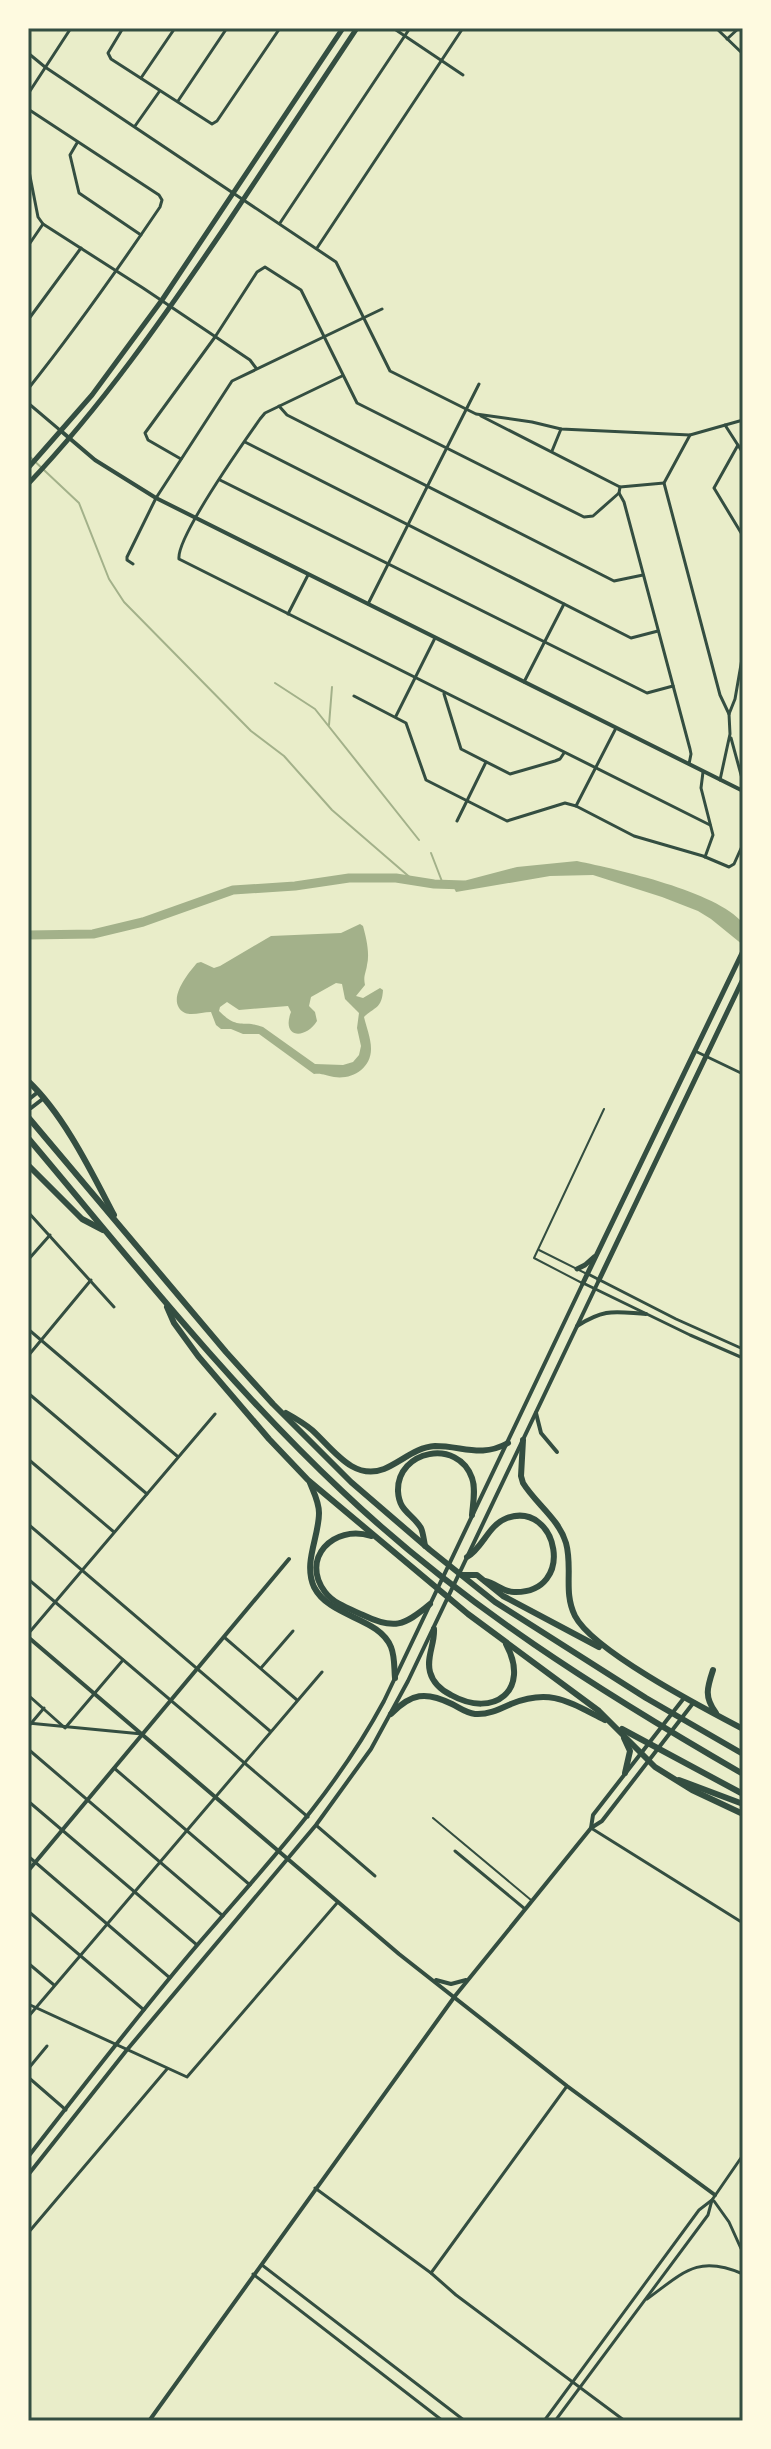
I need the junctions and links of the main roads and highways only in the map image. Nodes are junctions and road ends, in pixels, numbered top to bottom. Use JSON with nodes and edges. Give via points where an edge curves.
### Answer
{"nodes":[{"id":1,"x":343,"y":28,"type":"edge"},
{"id":2,"x":357,"y":28,"type":"edge"},
{"id":3,"x":28,"y":468,"type":"edge"},
{"id":4,"x":28,"y":484,"type":"edge"},
{"id":5,"x":742,"y":953,"type":"edge"},
{"id":6,"x":743,"y":979,"type":"edge"},
{"id":7,"x":28,"y":1081,"type":"edge"},
{"id":8,"x":28,"y":1117,"type":"edge"},
{"id":9,"x":29,"y":1139,"type":"edge"},
{"id":10,"x":28,"y":1165,"type":"edge"},
{"id":11,"x":120,"y":1225,"type":"junction"},
{"id":12,"x":108,"y":1233,"type":"junction"},
{"id":13,"x":601,"y":1246,"type":"junction"},
{"id":14,"x":577,"y":1269,"type":"road end"},
{"id":15,"x":599,"y":1280,"type":"road end"},
{"id":16,"x":583,"y":1283,"type":"road end"},
{"id":17,"x":162,"y":1297,"type":"junction"},
{"id":18,"x":273,"y":1404,"type":"junction"},
{"id":19,"x":523,"y":1440,"type":"road end"},
{"id":20,"x":508,"y":1443,"type":"road end"},
{"id":21,"x":308,"y":1480,"type":"junction"},
{"id":22,"x":472,"y":1515,"type":"road end"},
{"id":23,"x":376,"y":1537,"type":"junction"},
{"id":24,"x":427,"y":1548,"type":"junction"},
{"id":25,"x":467,"y":1557,"type":"road end"},
{"id":26,"x":462,"y":1575,"type":"junction"},
{"id":27,"x":488,"y":1583,"type":"junction"},
{"id":28,"x":430,"y":1604,"type":"road end"},
{"id":29,"x":434,"y":1629,"type":"road end"},
{"id":30,"x":504,"y":1641,"type":"junction"},
{"id":31,"x":617,"y":1655,"type":"junction"},
{"id":32,"x":713,"y":1670,"type":"dead end"},
{"id":33,"x":395,"y":1678,"type":"road end"},
{"id":34,"x":391,"y":1714,"type":"road end"},
{"id":35,"x":718,"y":1716,"type":"junction"},
{"id":36,"x":743,"y":1729,"type":"edge"},
{"id":37,"x":621,"y":1732,"type":"junction"},
{"id":38,"x":743,"y":1754,"type":"edge"},
{"id":39,"x":625,"y":1773,"type":"road end"},
{"id":40,"x":743,"y":1774,"type":"edge"},
{"id":41,"x":675,"y":1780,"type":"junction"},
{"id":42,"x":743,"y":1794,"type":"edge"},
{"id":43,"x":743,"y":1804,"type":"edge"},
{"id":44,"x":743,"y":1814,"type":"edge"}],
"edges":[{"from":1,"to":3,"type":"main road","via":[[162,300],[108,375]]},
{"from":2,"to":4,"type":"main road","via":[[171,307],[105,397]]},
{"from":5,"to":13,"type":"main road"},
{"from":6,"to":15,"type":"main road"},
{"from":7,"to":11,"type":"highway","via":[[65,1128]]},
{"from":8,"to":11,"type":"highway"},
{"from":9,"to":12,"type":"highway"},
{"from":10,"to":12,"type":"highway","via":[[82,1219]]},
{"from":11,"to":18,"type":"highway"},
{"from":12,"to":17,"type":"highway"},
{"from":13,"to":14,"type":"main road"},
{"from":13,"to":16,"type":"main road"},
{"from":17,"to":21,"type":"highway","via":[[198,1356]]},
{"from":17,"to":40,"type":"highway","via":[[244,1393],[422,1562],[553,1658]]},
{"from":18,"to":20,"type":"highway","via":[[309,1427],[348,1465],[366,1473],[424,1448],[474,1452]]},
{"from":18,"to":24,"type":"highway"},
{"from":19,"to":31,"type":"highway","via":[[523,1483],[566,1544],[571,1607],[586,1632]]},
{"from":21,"to":23,"type":"highway"},
{"from":21,"to":33,"type":"highway","via":[[319,1510],[310,1562],[314,1586],[331,1606],[387,1639]]},
{"from":22,"to":24,"type":"highway","via":[[473,1482],[460,1461],[437,1452],[418,1458],[403,1472],[399,1497],[421,1528]]},
{"from":23,"to":28,"type":"highway","via":[[349,1532],[328,1542],[318,1567],[327,1595],[391,1625]]},
{"from":23,"to":30,"type":"highway"},
{"from":24,"to":26,"type":"highway"},
{"from":25,"to":27,"type":"highway","via":[[509,1518],[528,1518],[544,1528],[554,1552],[546,1579],[534,1589],[518,1592]]},
{"from":26,"to":27,"type":"highway","via":[[477,1575]]},
{"from":26,"to":38,"type":"highway","via":[[538,1631]]},
{"from":27,"to":31,"type":"highway","via":[[542,1618]]},
{"from":29,"to":30,"type":"highway","via":[[432,1678],[473,1705],[495,1702],[512,1684],[515,1665]]},
{"from":30,"to":37,"type":"highway"},
{"from":31,"to":35,"type":"highway"},
{"from":32,"to":35,"type":"highway","via":[[706,1693]]},
{"from":34,"to":42,"type":"highway","via":[[422,1696],[476,1714],[551,1696]]},
{"from":35,"to":36,"type":"highway"},
{"from":37,"to":39,"type":"highway","via":[[630,1751]]},
{"from":37,"to":41,"type":"highway"},
{"from":41,"to":43,"type":"highway"},
{"from":41,"to":44,"type":"highway"}]}
